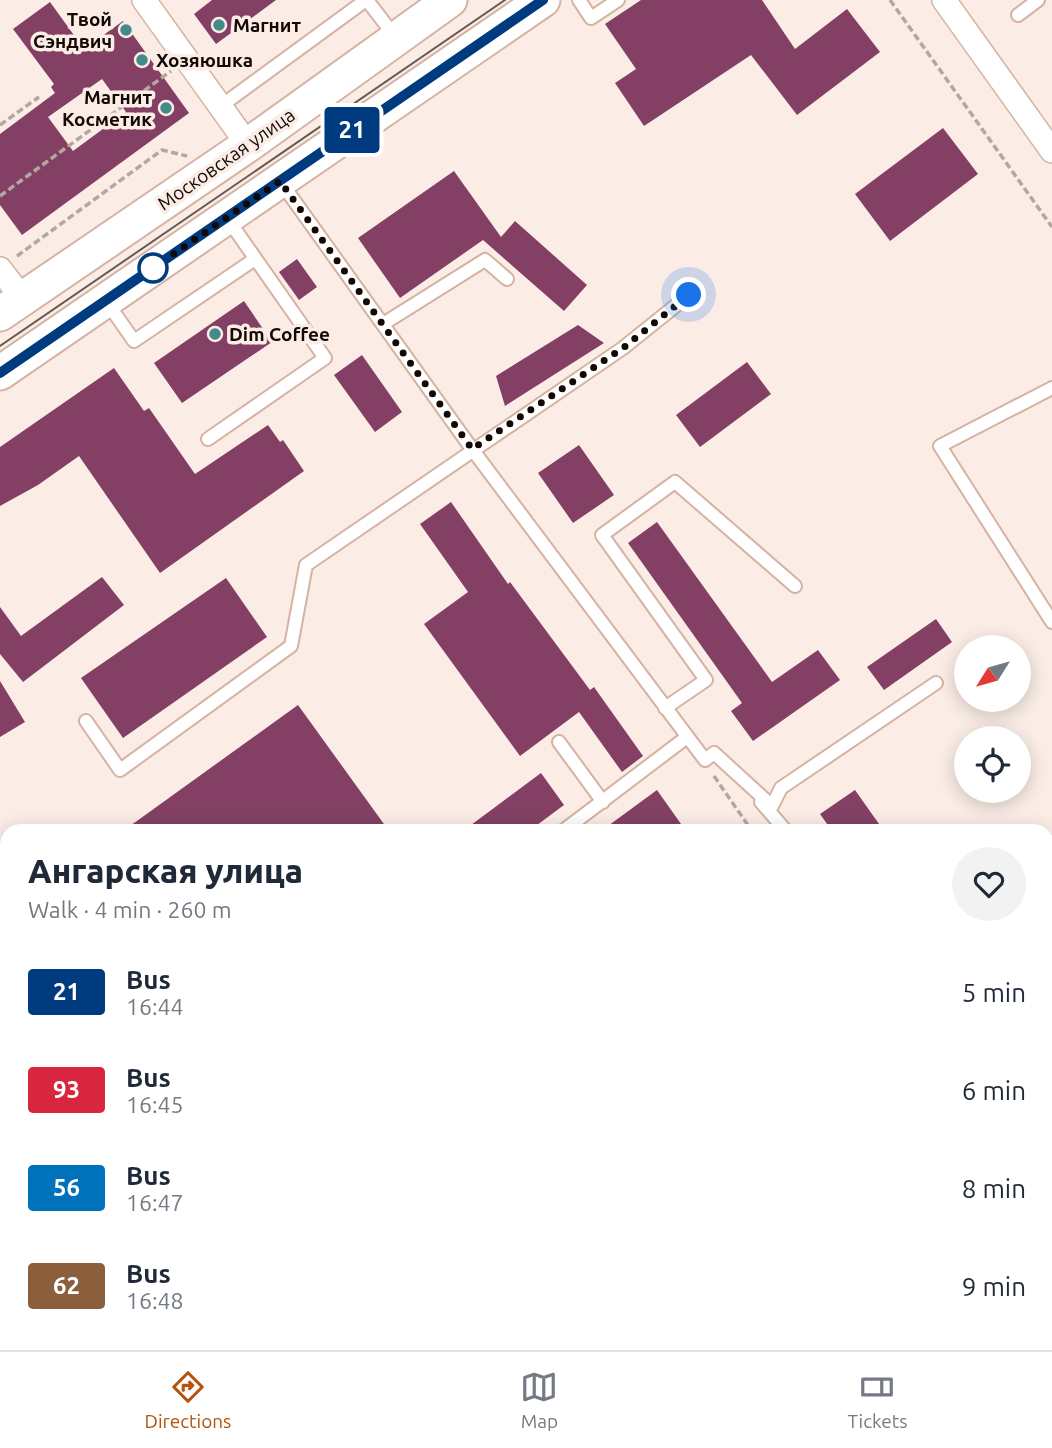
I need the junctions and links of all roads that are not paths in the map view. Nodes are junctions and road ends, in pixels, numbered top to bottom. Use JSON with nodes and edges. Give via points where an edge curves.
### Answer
{"nodes":[{"id":1,"x":366,"y":0,"type":"edge"},
{"id":2,"x":450,"y":0,"type":"edge"},
{"id":3,"x":542,"y":0,"type":"edge"},
{"id":4,"x":579,"y":0,"type":"edge"},
{"id":5,"x":618,"y":0,"type":"edge"},
{"id":6,"x":944,"y":0,"type":"edge"},
{"id":7,"x":1038,"y":0,"type":"edge"},
{"id":8,"x":152,"y":3,"type":"edge"},
{"id":9,"x":1018,"y":15,"type":"dead end"},
{"id":10,"x":396,"y":38,"type":"junction"},
{"id":11,"x":221,"y":106,"type":"junction"},
{"id":12,"x":248,"y":145,"type":"junction"},
{"id":13,"x":1052,"y":151,"type":"edge"},
{"id":14,"x":280,"y":181,"type":"junction"},
{"id":15,"x":226,"y":218,"type":"junction"},
{"id":16,"x":255,"y":259,"type":"junction"},
{"id":17,"x":7,"y":264,"type":"edge"},
{"id":18,"x":507,"y":279,"type":"dead end"},
{"id":19,"x":689,"y":295,"type":"dead end"},
{"id":20,"x":106,"y":301,"type":"junction"},
{"id":21,"x":12,"y":306,"type":"edge"},
{"id":22,"x":383,"y":324,"type":"junction"},
{"id":23,"x":0,"y":373,"type":"edge"},
{"id":24,"x":1052,"y":388,"type":"edge"},
{"id":25,"x":208,"y":439,"type":"dead end"},
{"id":26,"x":472,"y":449,"type":"junction"},
{"id":27,"x":795,"y":586,"type":"dead end"},
{"id":28,"x":1052,"y":622,"type":"edge"},
{"id":29,"x":936,"y":684,"type":"dead end"},
{"id":30,"x":665,"y":708,"type":"junction"},
{"id":31,"x":86,"y":721,"type":"dead end"},
{"id":32,"x":687,"y":737,"type":"junction"},
{"id":33,"x":559,"y":742,"type":"dead end"},
{"id":34,"x":740,"y":778,"type":"junction"},
{"id":35,"x":603,"y":802,"type":"junction"},
{"id":36,"x":573,"y":824,"type":"edge"},
{"id":37,"x":780,"y":824,"type":"edge"}],
"edges":[{"from":1,"to":10,"type":"lane"},
{"from":1,"to":11,"type":"lane"},
{"from":2,"to":10,"type":"street","name":"Московская улица"},
{"from":3,"to":14,"type":"street"},
{"from":4,"to":5,"type":"lane","via":[[592,18]]},
{"from":6,"to":13,"type":"street"},
{"from":7,"to":9,"type":"lane"},
{"from":8,"to":11,"type":"street"},
{"from":10,"to":12,"type":"street","name":"Московская улица"},
{"from":11,"to":12,"type":"street"},
{"from":12,"to":21,"type":"street","name":"Московская улица"},
{"from":14,"to":15,"type":"street"},
{"from":14,"to":22,"type":"lane"},
{"from":15,"to":16,"type":"lane"},
{"from":15,"to":20,"type":"street"},
{"from":16,"to":20,"type":"lane","via":[[134,341]]},
{"from":16,"to":25,"type":"lane","via":[[325,358]]},
{"from":17,"to":21,"type":"street"},
{"from":18,"to":22,"type":"lane","via":[[485,260]]},
{"from":19,"to":26,"type":"lane","via":[[623,348]]},
{"from":20,"to":23,"type":"street"},
{"from":22,"to":26,"type":"lane"},
{"from":24,"to":28,"type":"lane","via":[[940,446]]},
{"from":26,"to":30,"type":"lane"},
{"from":26,"to":31,"type":"lane","via":[[306,565],[291,646],[120,770]]},
{"from":27,"to":30,"type":"lane","via":[[675,482],[602,535],[706,680]]},
{"from":29,"to":34,"type":"lane","via":[[781,788],[772,806]]},
{"from":30,"to":32,"type":"lane"},
{"from":32,"to":34,"type":"lane","via":[[705,760],[714,753]]},
{"from":32,"to":35,"type":"lane"},
{"from":33,"to":35,"type":"lane"},
{"from":34,"to":37,"type":"lane"},
{"from":35,"to":36,"type":"lane"}]}
